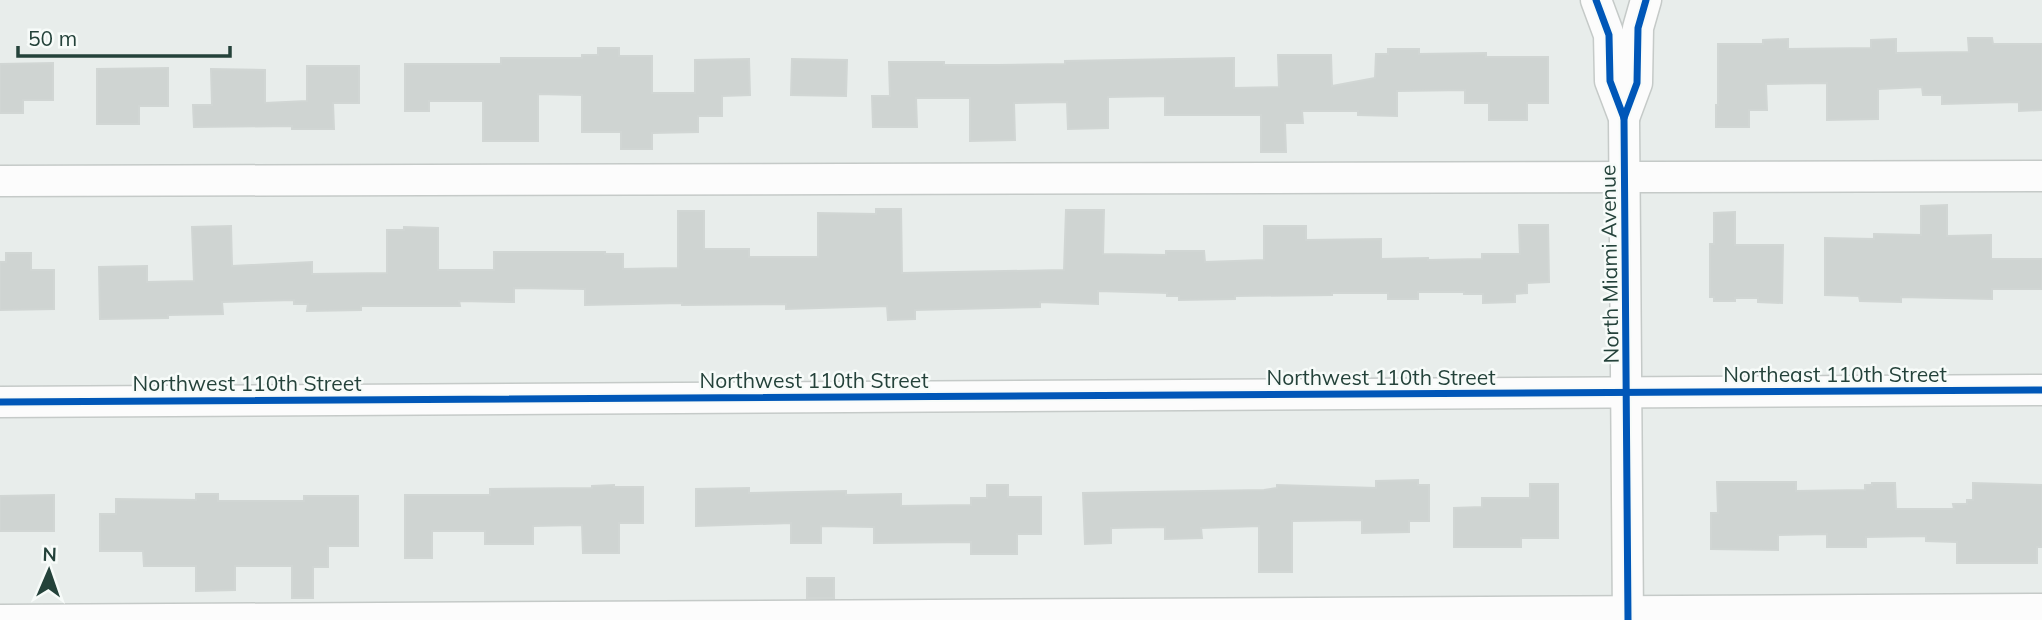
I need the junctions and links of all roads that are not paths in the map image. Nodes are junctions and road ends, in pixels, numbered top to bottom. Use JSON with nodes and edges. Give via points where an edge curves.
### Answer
{"nodes":[{"id":1,"x":1597,"y":0,"type":"edge"},
{"id":2,"x":1644,"y":0,"type":"edge"},
{"id":3,"x":1624,"y":118,"type":"junction"},
{"id":4,"x":2042,"y":176,"type":"edge"},
{"id":5,"x":1625,"y":178,"type":"junction"},
{"id":6,"x":0,"y":181,"type":"edge"},
{"id":7,"x":2042,"y":390,"type":"edge"},
{"id":8,"x":1628,"y":393,"type":"junction"},
{"id":9,"x":0,"y":402,"type":"edge"},
{"id":10,"x":2042,"y":608,"type":"edge"},
{"id":11,"x":1628,"y":615,"type":"edge"},
{"id":12,"x":0,"y":620,"type":"edge"}],
"edges":[{"from":1,"to":2,"type":"street","via":[[1621,6]]},
{"from":1,"to":3,"type":"street","name":"North Miami Avenue","via":[[1609,35],[1610,81]]},
{"from":2,"to":3,"type":"street","name":"North Miami Avenue","via":[[1638,28],[1637,83]]},
{"from":3,"to":5,"type":"street","name":"North Miami Avenue"},
{"from":4,"to":5,"type":"street"},
{"from":5,"to":6,"type":"street"},
{"from":5,"to":8,"type":"street","name":"North Miami Avenue"},
{"from":7,"to":8,"type":"street","name":"Northeast 110th Street"},
{"from":8,"to":9,"type":"street","name":"Northwest 110th Street"},
{"from":8,"to":11,"type":"street","name":"North Miami Avenue"},
{"from":10,"to":11,"type":"street"},
{"from":11,"to":12,"type":"street"}]}
